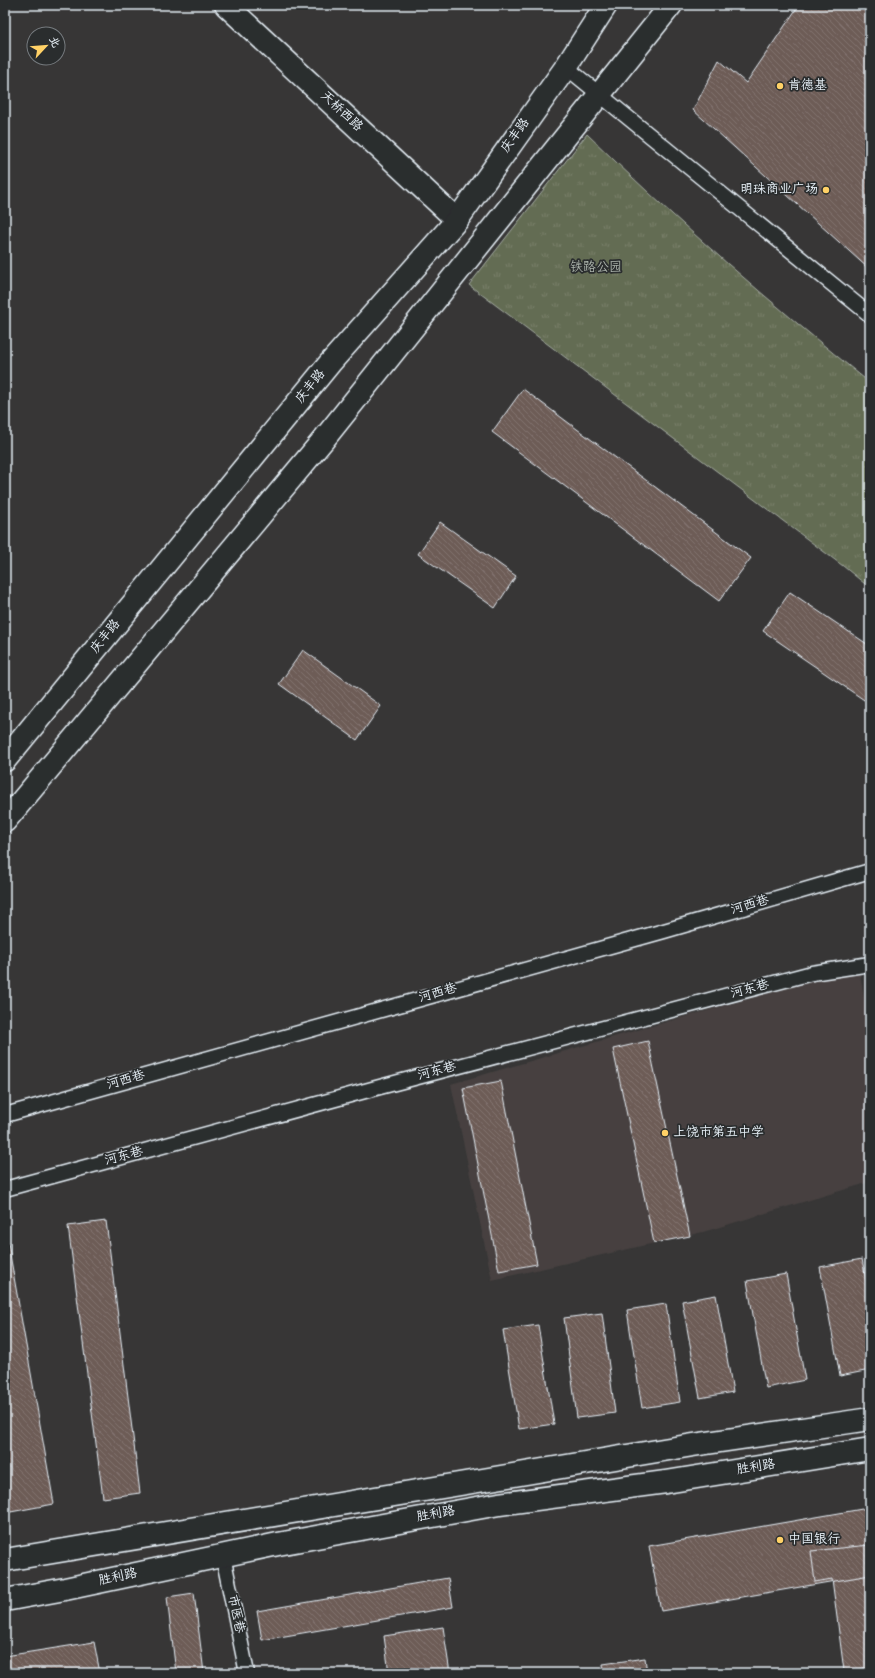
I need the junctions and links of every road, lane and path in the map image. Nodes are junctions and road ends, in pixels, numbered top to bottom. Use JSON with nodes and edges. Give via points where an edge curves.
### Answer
{"nodes":[{"id":1,"x":226,"y":5,"type":"edge"},
{"id":2,"x":606,"y":5,"type":"edge"},
{"id":3,"x":671,"y":5,"type":"edge"},
{"id":4,"x":566,"y":67,"type":"junction"},
{"id":5,"x":599,"y":94,"type":"junction"},
{"id":6,"x":457,"y":220,"type":"junction"},
{"id":7,"x":870,"y":315,"type":"edge"},
{"id":8,"x":5,"y":760,"type":"edge"},
{"id":9,"x":5,"y":821,"type":"edge"},
{"id":10,"x":870,"y":871,"type":"edge"},
{"id":11,"x":870,"y":964,"type":"edge"},
{"id":12,"x":5,"y":1115,"type":"edge"},
{"id":13,"x":5,"y":1189,"type":"edge"},
{"id":14,"x":870,"y":1419,"type":"edge"},
{"id":15,"x":870,"y":1449,"type":"edge"},
{"id":16,"x":223,"y":1556,"type":"junction"},
{"id":17,"x":5,"y":1560,"type":"edge"},
{"id":18,"x":5,"y":1600,"type":"edge"},
{"id":19,"x":247,"y":1673,"type":"edge"}],
"edges":[{"from":1,"to":6,"type":"main road","name":"天桥西路"},
{"from":2,"to":4,"type":"main road","name":"庆丰路"},
{"from":3,"to":5,"type":"main road"},
{"from":4,"to":5,"type":"lane"},
{"from":4,"to":6,"type":"main road","name":"庆丰路"},
{"from":5,"to":7,"type":"lane"},
{"from":5,"to":9,"type":"main road","via":[[324,439]]},
{"from":6,"to":8,"type":"main road","name":"庆丰路","via":[[330,363]]},
{"from":10,"to":12,"type":"lane","name":"河西巷"},
{"from":11,"to":13,"type":"lane","name":"河东巷","via":[[805,975]]},
{"from":14,"to":17,"type":"main road","name":"胜利路","via":[[693,1445]]},
{"from":15,"to":16,"type":"main road","name":"胜利路","via":[[666,1482],[498,1504]]},
{"from":16,"to":18,"type":"main road","name":"胜利路"},
{"from":16,"to":19,"type":"lane","name":"市医巷"}]}
